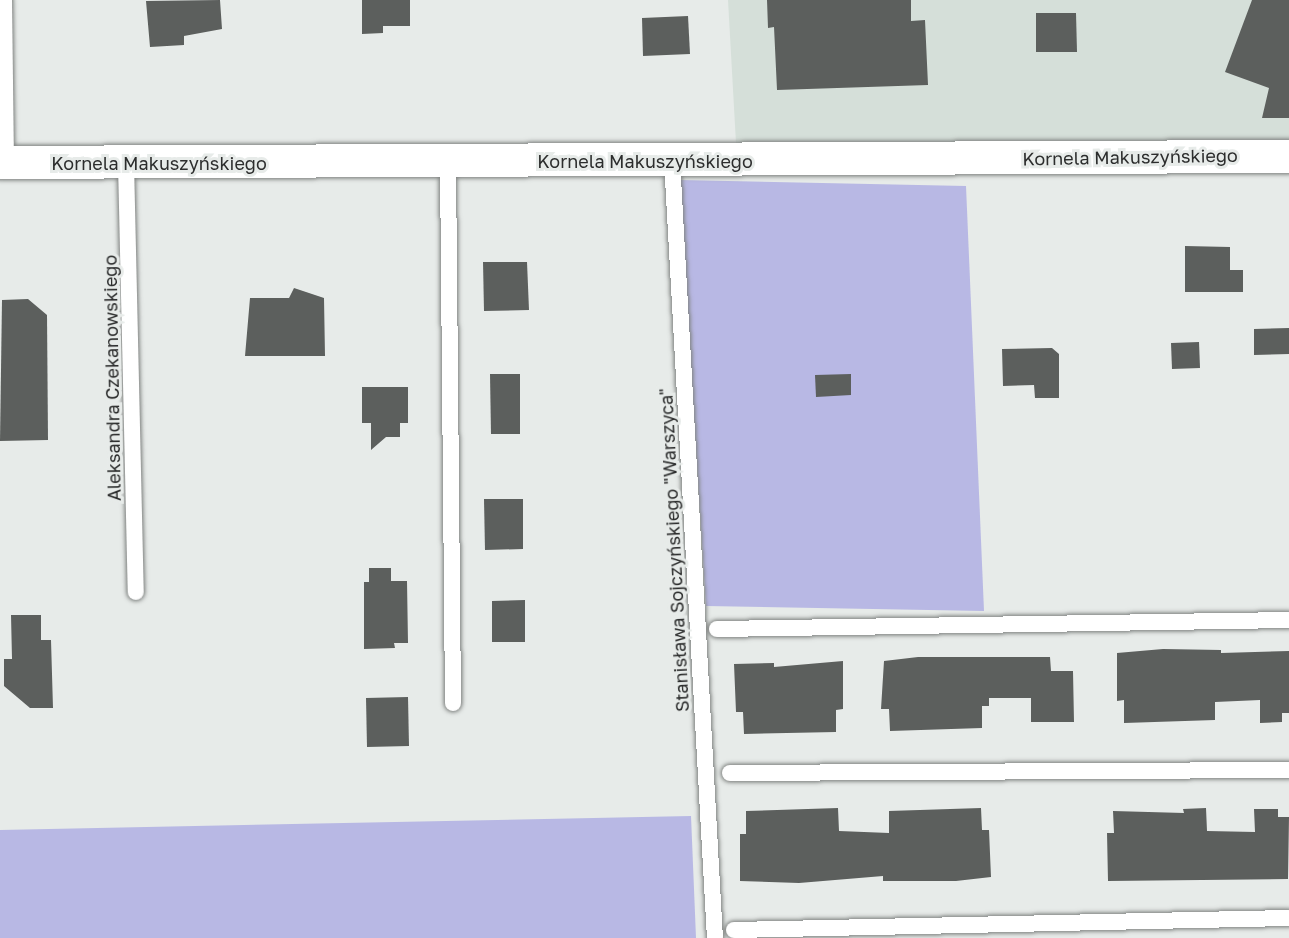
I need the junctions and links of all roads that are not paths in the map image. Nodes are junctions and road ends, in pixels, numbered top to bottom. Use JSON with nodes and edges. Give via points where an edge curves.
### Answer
{"nodes":[{"id":1,"x":4,"y":0,"type":"edge"},
{"id":2,"x":1289,"y":156,"type":"edge"},
{"id":3,"x":672,"y":160,"type":"junction"},
{"id":4,"x":3,"y":162,"type":"edge"},
{"id":5,"x":126,"y":163,"type":"junction"},
{"id":6,"x":448,"y":163,"type":"junction"},
{"id":7,"x":136,"y":592,"type":"dead end"},
{"id":8,"x":1289,"y":620,"type":"edge"},
{"id":9,"x":717,"y":629,"type":"dead end"},
{"id":10,"x":453,"y":703,"type":"dead end"},
{"id":11,"x":1289,"y":770,"type":"edge"},
{"id":12,"x":730,"y":773,"type":"dead end"},
{"id":13,"x":1289,"y":918,"type":"edge"},
{"id":14,"x":734,"y":930,"type":"dead end"},
{"id":15,"x":1084,"y":930,"type":"edge"},
{"id":16,"x":715,"y":938,"type":"edge"}],
"edges":[{"from":1,"to":4,"type":"lane"},
{"from":2,"to":3,"type":"street","name":"Kornela Makuszyńskiego"},
{"from":3,"to":6,"type":"street","name":"Kornela Makuszyńskiego"},
{"from":3,"to":16,"type":"lane","name":"Stanisława Sojczyńskiego \"Warszyca\""},
{"from":4,"to":5,"type":"street","name":"Kornela Makuszyńskiego"},
{"from":5,"to":6,"type":"street","name":"Kornela Makuszyńskiego"},
{"from":5,"to":7,"type":"lane","name":"Aleksandra Czekanowskiego"},
{"from":6,"to":10,"type":"lane"},
{"from":8,"to":9,"type":"lane"},
{"from":11,"to":12,"type":"lane"},
{"from":13,"to":15,"type":"lane"},
{"from":14,"to":15,"type":"lane"}]}
